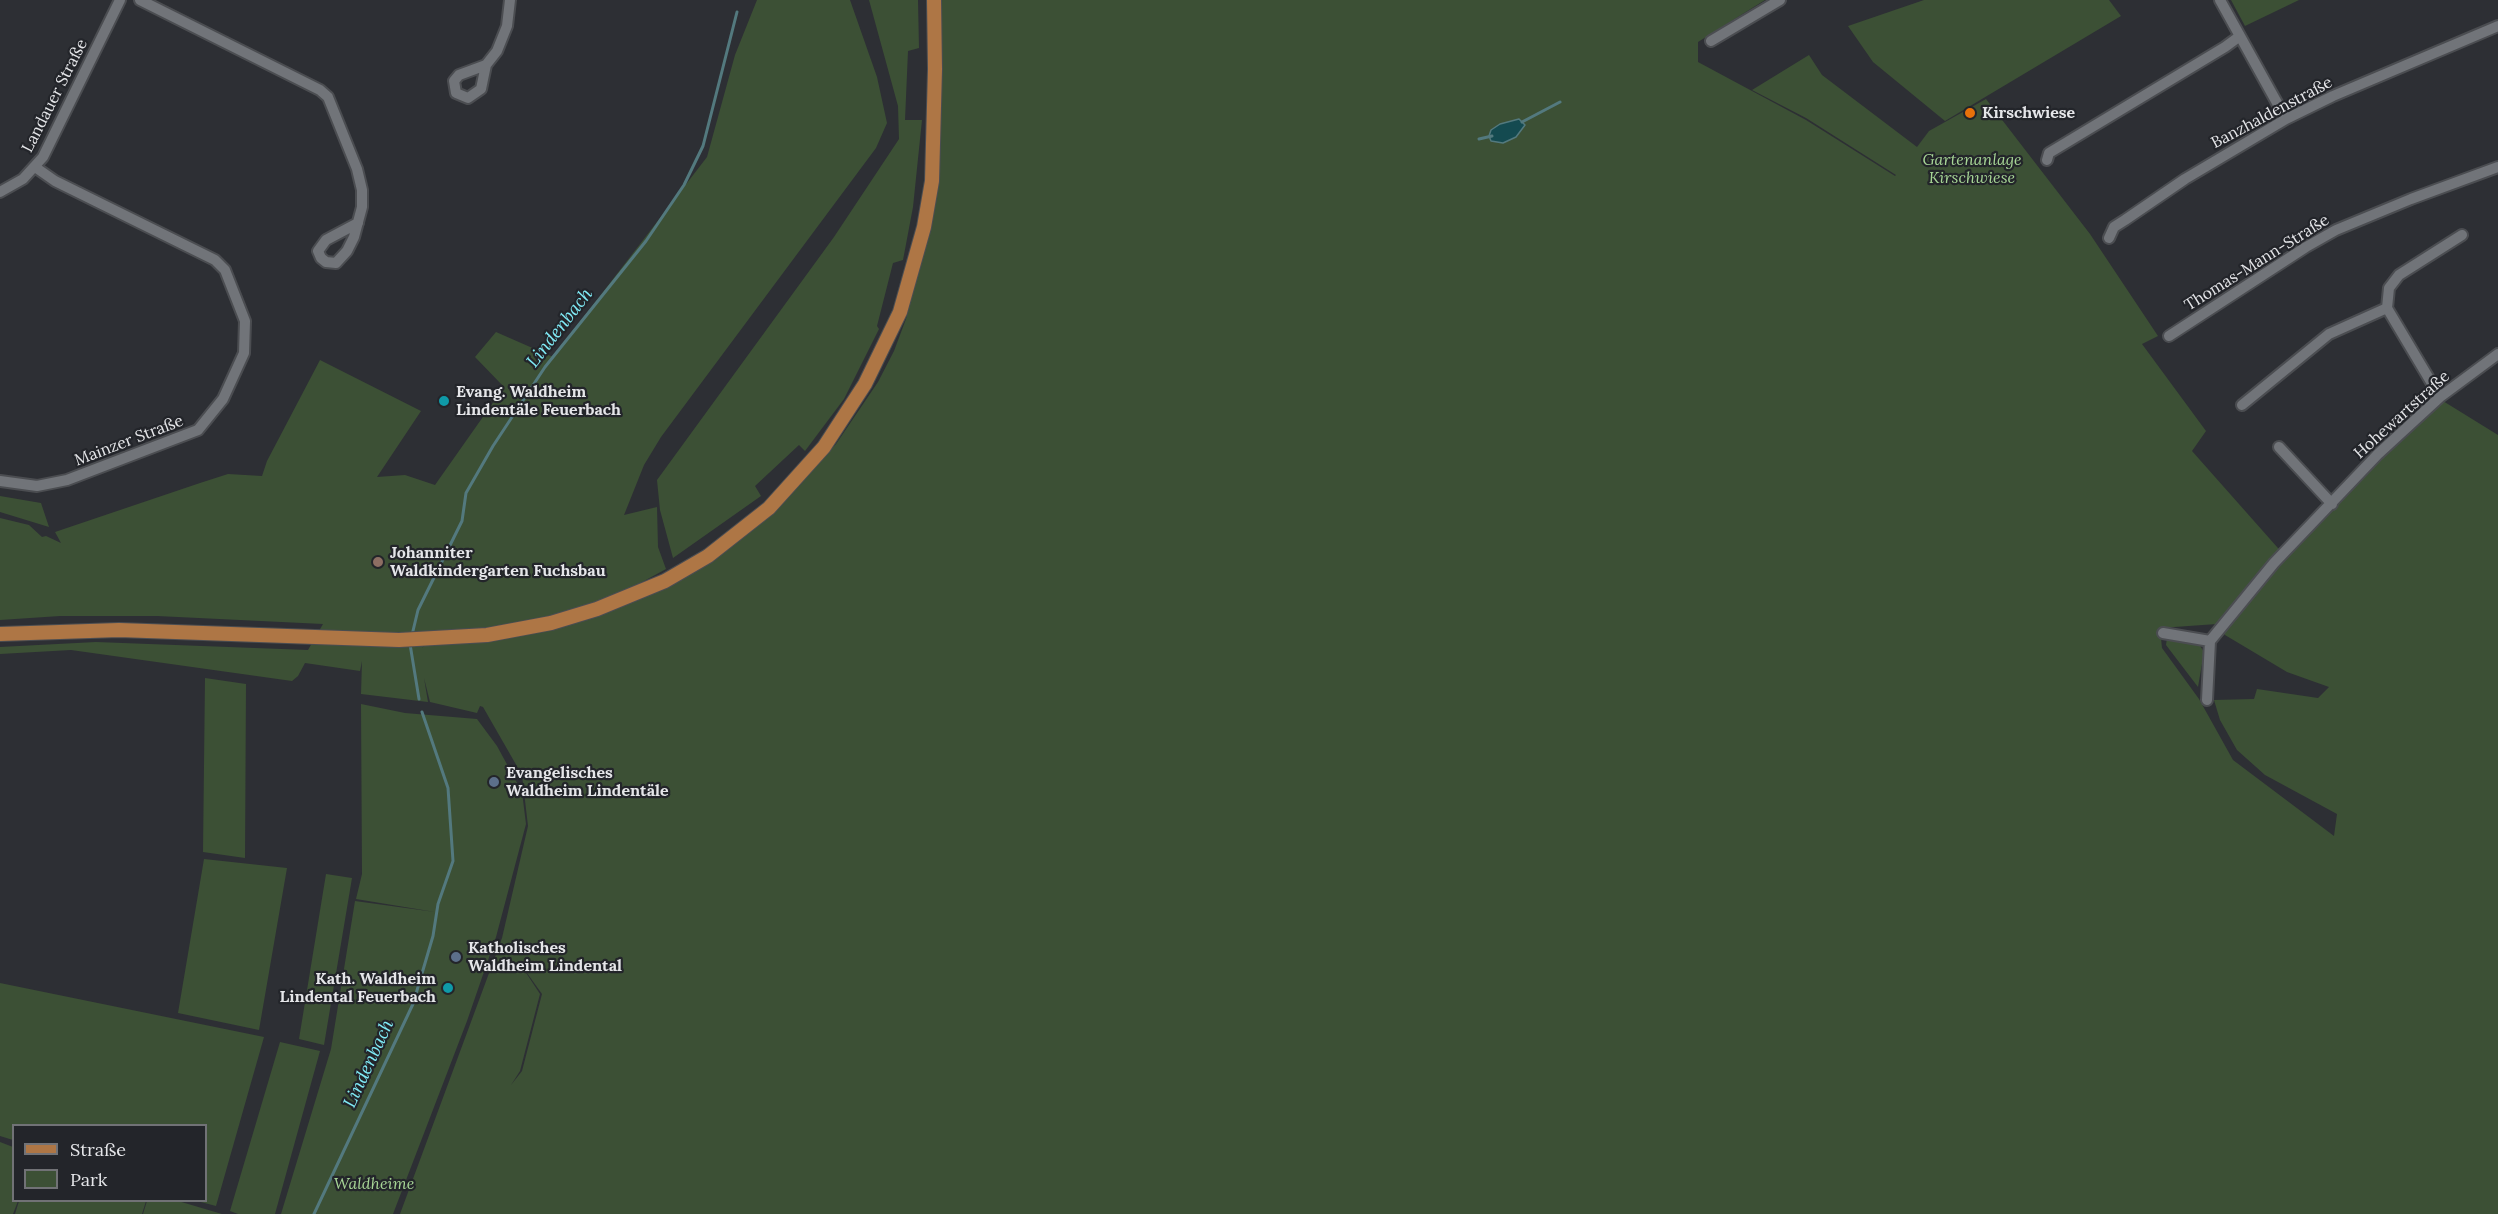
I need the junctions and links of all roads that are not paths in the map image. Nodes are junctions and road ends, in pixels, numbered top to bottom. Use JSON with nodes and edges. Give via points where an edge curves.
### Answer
{"nodes":[{"id":1,"x":120,"y":0,"type":"edge"},
{"id":2,"x":140,"y":0,"type":"edge"},
{"id":3,"x":510,"y":0,"type":"edge"},
{"id":4,"x":934,"y":0,"type":"edge"},
{"id":5,"x":1780,"y":0,"type":"edge"},
{"id":6,"x":2220,"y":0,"type":"edge"},
{"id":7,"x":2498,"y":26,"type":"edge"},
{"id":8,"x":2240,"y":36,"type":"junction"},
{"id":9,"x":1711,"y":41,"type":"dead end"},
{"id":10,"x":486,"y":65,"type":"dead end"},
{"id":11,"x":2286,"y":119,"type":"junction"},
{"id":12,"x":2047,"y":159,"type":"dead end"},
{"id":13,"x":35,"y":167,"type":"junction"},
{"id":14,"x":2498,"y":167,"type":"edge"},
{"id":15,"x":0,"y":192,"type":"edge"},
{"id":16,"x":358,"y":223,"type":"dead end"},
{"id":17,"x":2462,"y":235,"type":"dead end"},
{"id":18,"x":2109,"y":237,"type":"dead end"},
{"id":19,"x":2387,"y":308,"type":"junction"},
{"id":20,"x":2169,"y":336,"type":"dead end"},
{"id":21,"x":2498,"y":354,"type":"edge"},
{"id":22,"x":2440,"y":397,"type":"junction"},
{"id":23,"x":2242,"y":405,"type":"dead end"},
{"id":24,"x":2279,"y":447,"type":"dead end"},
{"id":25,"x":0,"y":481,"type":"edge"},
{"id":26,"x":2332,"y":504,"type":"junction"},
{"id":27,"x":2163,"y":633,"type":"dead end"},
{"id":28,"x":0,"y":634,"type":"edge"},
{"id":29,"x":2210,"y":641,"type":"junction"},
{"id":30,"x":2207,"y":700,"type":"dead end"}],
"edges":[{"from":1,"to":13,"type":"street","name":"Landauer Straße"},
{"from":2,"to":16,"type":"street","via":[[328,97],[357,169],[362,190]]},
{"from":3,"to":10,"type":"street","via":[[507,26],[497,51]]},
{"from":4,"to":28,"type":"main road","via":[[932,181],[900,312],[879,359],[824,447],[785,492],[708,556],[631,596],[575,616],[487,635],[399,640],[119,630]]},
{"from":5,"to":9,"type":"street"},
{"from":6,"to":8,"type":"street"},
{"from":7,"to":11,"type":"street","name":"Banzhaldenstraße"},
{"from":8,"to":11,"type":"street"},
{"from":8,"to":12,"type":"street","via":[[2049,153]]},
{"from":11,"to":18,"type":"street","name":"Banzhaldenstraße","via":[[2133,214],[2114,227]]},
{"from":13,"to":15,"type":"street","name":"Landauer Straße"},
{"from":13,"to":25,"type":"street","name":"Mainzer Straße","via":[[55,181],[215,260],[225,270],[245,321],[244,353],[224,399],[198,430],[67,480],[37,486]]},
{"from":14,"to":20,"type":"street","name":"Thomas-Mann-Straße","via":[[2336,230]]},
{"from":17,"to":19,"type":"street","via":[[2399,275],[2389,288]]},
{"from":19,"to":22,"type":"street"},
{"from":19,"to":23,"type":"street","via":[[2329,334]]},
{"from":21,"to":22,"type":"street","name":"Hohewartstraße"},
{"from":22,"to":26,"type":"street","name":"Hohewartstraße","via":[[2378,454]]},
{"from":24,"to":26,"type":"street"},
{"from":26,"to":29,"type":"street","name":"Hohewartstraße","via":[[2274,563]]},
{"from":27,"to":29,"type":"street"},
{"from":29,"to":30,"type":"street"}]}
